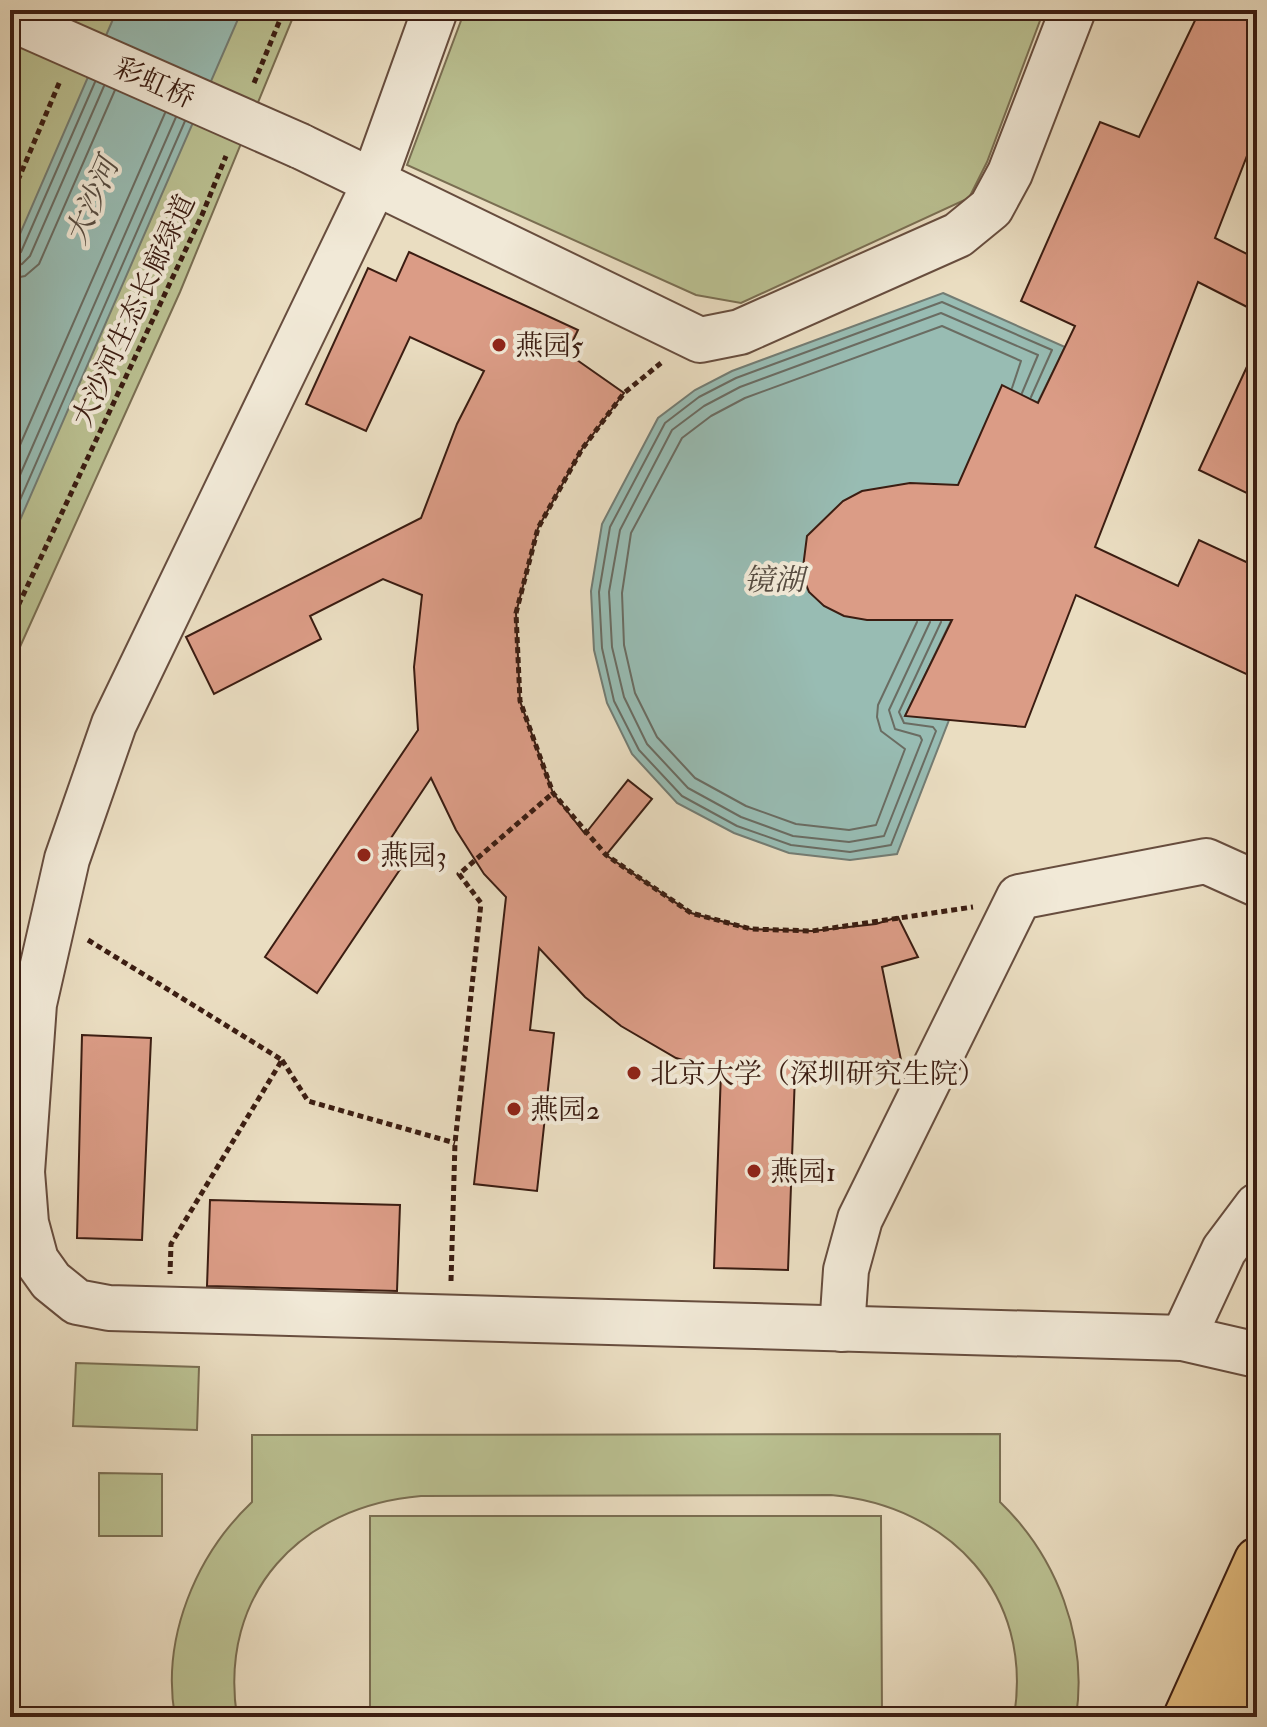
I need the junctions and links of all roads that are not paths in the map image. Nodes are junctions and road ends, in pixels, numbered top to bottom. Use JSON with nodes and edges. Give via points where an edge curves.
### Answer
{"nodes":[{"id":1,"x":435,"y":10,"type":"edge"},
{"id":2,"x":1073,"y":10,"type":"edge"},
{"id":3,"x":10,"y":18,"type":"edge"},
{"id":4,"x":371,"y":179,"type":"junction"},
{"id":5,"x":1257,"y":884,"type":"edge"},
{"id":6,"x":1257,"y":1206,"type":"edge"},
{"id":7,"x":842,"y":1329,"type":"junction"},
{"id":8,"x":1183,"y":1338,"type":"junction"},
{"id":9,"x":1257,"y":1355,"type":"edge"},
{"id":10,"x":1257,"y":1560,"type":"edge"},
{"id":11,"x":1257,"y":1648,"type":"edge"},
{"id":12,"x":1186,"y":1717,"type":"edge"},
{"id":13,"x":1225,"y":1717,"type":"edge"}],
"edges":[{"from":1,"to":4,"type":"street"},
{"from":2,"to":4,"type":"street","name":"彩虹桥","via":[[1010,173],[991,208],[958,235],[740,332],[700,340]]},
{"from":3,"to":4,"type":"street","name":"彩虹桥","bridge":true},
{"from":4,"to":7,"type":"street","via":[[367,199],[114,724],[67,859],[34,1004],[22,1172],[26,1223],[36,1260],[77,1302],[109,1308]]},
{"from":5,"to":7,"type":"street","via":[[1206,861],[1019,897],[860,1219],[846,1270]]},
{"from":6,"to":8,"type":"street","via":[[1224,1250]]},
{"from":7,"to":8,"type":"street"},
{"from":8,"to":9,"type":"street"},
{"from":10,"to":12,"type":"main road"},
{"from":11,"to":13,"type":"main road"}]}
